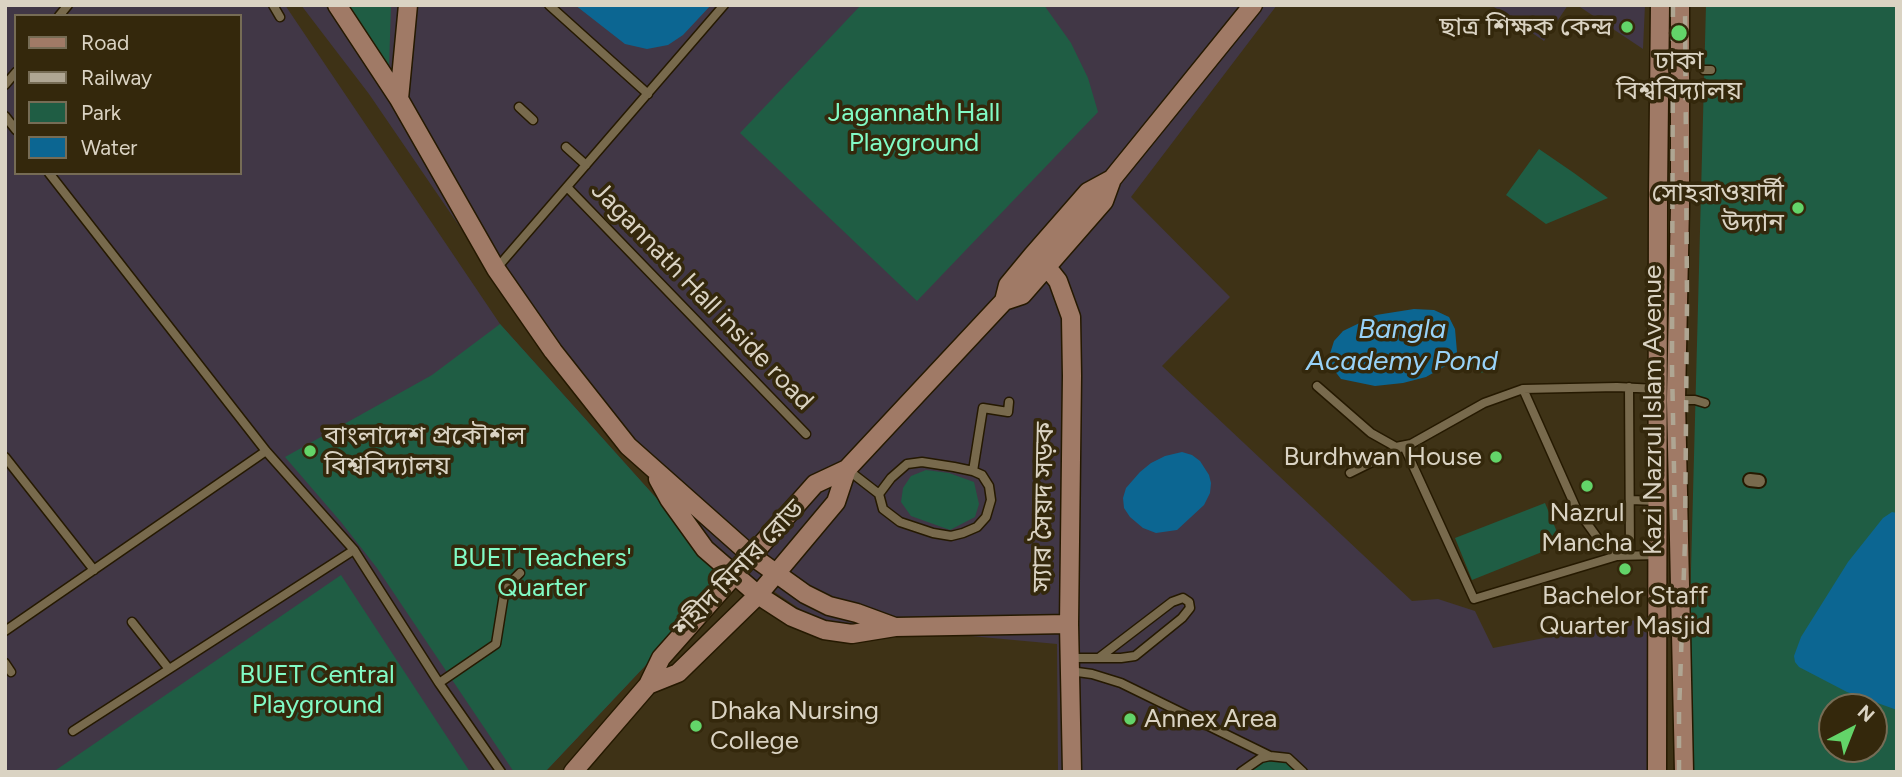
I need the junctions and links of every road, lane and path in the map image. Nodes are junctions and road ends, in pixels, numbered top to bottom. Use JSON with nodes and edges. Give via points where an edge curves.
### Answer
{"nodes":[{"id":1,"x":272,"y":5,"type":"edge"},
{"id":2,"x":337,"y":5,"type":"edge"},
{"id":3,"x":408,"y":5,"type":"edge"},
{"id":4,"x":549,"y":5,"type":"edge"},
{"id":5,"x":724,"y":5,"type":"edge"},
{"id":6,"x":1253,"y":5,"type":"edge"},
{"id":7,"x":1660,"y":5,"type":"edge"},
{"id":8,"x":1680,"y":5,"type":"edge"},
{"id":9,"x":280,"y":17,"type":"dead end"},
{"id":10,"x":648,"y":94,"type":"junction"},
{"id":11,"x":399,"y":99,"type":"junction"},
{"id":12,"x":519,"y":107,"type":"dead end"},
{"id":13,"x":533,"y":120,"type":"dead end"},
{"id":14,"x":566,"y":147,"type":"dead end"},
{"id":15,"x":586,"y":165,"type":"junction"},
{"id":16,"x":51,"y":175,"type":"edge"},
{"id":17,"x":1112,"y":179,"type":"junction"},
{"id":18,"x":567,"y":187,"type":"junction"},
{"id":19,"x":1032,"y":256,"type":"junction"},
{"id":20,"x":1047,"y":267,"type":"junction"},
{"id":21,"x":496,"y":269,"type":"junction"},
{"id":22,"x":1004,"y":301,"type":"junction"},
{"id":23,"x":1317,"y":386,"type":"dead end"},
{"id":24,"x":1632,"y":387,"type":"junction"},
{"id":25,"x":1523,"y":390,"type":"junction"},
{"id":26,"x":1658,"y":392,"type":"junction"},
{"id":27,"x":1677,"y":397,"type":"junction"},
{"id":28,"x":1009,"y":402,"type":"dead end"},
{"id":29,"x":1705,"y":403,"type":"dead end"},
{"id":30,"x":807,"y":434,"type":"dead end"},
{"id":31,"x":1404,"y":446,"type":"junction"},
{"id":32,"x":266,"y":451,"type":"junction"},
{"id":33,"x":5,"y":457,"type":"edge"},
{"id":34,"x":653,"y":469,"type":"junction"},
{"id":35,"x":847,"y":469,"type":"junction"},
{"id":36,"x":973,"y":471,"type":"junction"},
{"id":37,"x":1350,"y":473,"type":"dead end"},
{"id":38,"x":879,"y":494,"type":"junction"},
{"id":39,"x":1630,"y":500,"type":"junction"},
{"id":40,"x":1658,"y":501,"type":"junction"},
{"id":41,"x":354,"y":550,"type":"junction"},
{"id":42,"x":1680,"y":554,"type":"junction"},
{"id":43,"x":1630,"y":555,"type":"junction"},
{"id":44,"x":1658,"y":555,"type":"junction"},
{"id":45,"x":752,"y":556,"type":"junction"},
{"id":46,"x":1617,"y":556,"type":"junction"},
{"id":47,"x":94,"y":570,"type":"junction"},
{"id":48,"x":520,"y":573,"type":"dead end"},
{"id":49,"x":776,"y":574,"type":"junction"},
{"id":50,"x":734,"y":576,"type":"junction"},
{"id":51,"x":758,"y":595,"type":"junction"},
{"id":52,"x":132,"y":622,"type":"dead end"},
{"id":53,"x":1069,"y":624,"type":"junction"},
{"id":54,"x":895,"y":627,"type":"junction"},
{"id":55,"x":5,"y":631,"type":"edge"},
{"id":56,"x":1100,"y":657,"type":"junction"},
{"id":57,"x":5,"y":663,"type":"edge"},
{"id":58,"x":1070,"y":664,"type":"junction"},
{"id":59,"x":169,"y":669,"type":"junction"},
{"id":60,"x":11,"y":672,"type":"dead end"},
{"id":61,"x":439,"y":683,"type":"junction"},
{"id":62,"x":648,"y":685,"type":"junction"},
{"id":63,"x":73,"y":731,"type":"dead end"},
{"id":64,"x":1270,"y":756,"type":"junction"},
{"id":65,"x":501,"y":772,"type":"edge"},
{"id":66,"x":573,"y":772,"type":"edge"},
{"id":67,"x":1072,"y":772,"type":"edge"},
{"id":68,"x":1241,"y":772,"type":"edge"},
{"id":69,"x":1303,"y":772,"type":"edge"},
{"id":70,"x":1657,"y":772,"type":"edge"},
{"id":71,"x":1684,"y":772,"type":"edge"}],
"edges":[{"from":1,"to":9,"type":"lane"},
{"from":2,"to":11,"type":"main road"},
{"from":3,"to":11,"type":"main road"},
{"from":4,"to":10,"type":"lane"},
{"from":5,"to":10,"type":"lane","name":"Jagannath Hall inside road"},
{"from":6,"to":17,"type":"main road"},
{"from":7,"to":26,"type":"main road","name":"Kazi Nazrul Islam Avenue"},
{"from":8,"to":27,"type":"main road","name":"Kazi Nazrul Islam Avenue"},
{"from":10,"to":15,"type":"lane","name":"Jagannath Hall inside road"},
{"from":11,"to":21,"type":"main road"},
{"from":12,"to":13,"type":"lane"},
{"from":14,"to":15,"type":"lane"},
{"from":15,"to":18,"type":"lane","name":"Jagannath Hall inside road"},
{"from":16,"to":32,"type":"lane"},
{"from":17,"to":19,"type":"main road","name":"শহীদ মিনার রোড","via":[[1088,192]]},
{"from":17,"to":20,"type":"main road","name":"শহীদ মিনার রোড","via":[[1104,201]]},
{"from":18,"to":21,"type":"lane","name":"Jagannath Hall inside road"},
{"from":18,"to":30,"type":"lane","name":"Jagannath Hall inside road"},
{"from":19,"to":20,"type":"main road","name":"স্যার সৈয়দ সড়ক"},
{"from":19,"to":22,"type":"main road","name":"শহীদ মিনার রোড","via":[[1008,285]]},
{"from":20,"to":22,"type":"main road","name":"শহীদ মিনার রোড","via":[[1022,295]]},
{"from":20,"to":53,"type":"main road","name":"স্যার সৈয়দ সড়ক","via":[[1058,281],[1071,317]]},
{"from":21,"to":34,"type":"main road","via":[[553,351],[628,446]]},
{"from":22,"to":35,"type":"main road","name":"শহীদ মিনার রোড"},
{"from":23,"to":31,"type":"lane","via":[[1371,433],[1396,447]]},
{"from":24,"to":25,"type":"lane"},
{"from":24,"to":26,"type":"lane"},
{"from":24,"to":39,"type":"lane"},
{"from":25,"to":31,"type":"lane","via":[[1484,403]]},
{"from":25,"to":46,"type":"lane","via":[[1576,508],[1604,547]]},
{"from":26,"to":27,"type":"main road"},
{"from":26,"to":40,"type":"main road","name":"Kazi Nazrul Islam Avenue"},
{"from":27,"to":29,"type":"lane"},
{"from":27,"to":42,"type":"main road","name":"Kazi Nazrul Islam Avenue"},
{"from":28,"to":36,"type":"lane","via":[[1008,412],[984,408]]},
{"from":31,"to":37,"type":"lane"},
{"from":31,"to":46,"type":"lane","via":[[1474,600]]},
{"from":32,"to":41,"type":"lane"},
{"from":32,"to":47,"type":"lane"},
{"from":33,"to":47,"type":"lane"},
{"from":34,"to":45,"type":"main road"},
{"from":34,"to":50,"type":"main road","via":[[705,549]]},
{"from":35,"to":38,"type":"lane"},
{"from":35,"to":45,"type":"main road","name":"শহীদ মিনার রোড","via":[[815,484]]},
{"from":35,"to":49,"type":"main road","name":"শহীদ মিনার রোড","via":[[836,502]]},
{"from":36,"to":38,"type":"lane","via":[[907,464]]},
{"from":36,"to":38,"type":"lane","via":[[989,486],[986,517],[977,527],[951,536],[900,522],[883,509]]},
{"from":39,"to":40,"type":"lane"},
{"from":39,"to":43,"type":"lane"},
{"from":40,"to":44,"type":"main road","name":"Kazi Nazrul Islam Avenue"},
{"from":41,"to":59,"type":"lane"},
{"from":41,"to":61,"type":"lane"},
{"from":42,"to":44,"type":"main road"},
{"from":42,"to":71,"type":"main road","name":"Kazi Nazrul Islam Avenue"},
{"from":43,"to":44,"type":"lane"},
{"from":43,"to":46,"type":"lane"},
{"from":44,"to":70,"type":"main road","name":"Kazi Nazrul Islam Avenue"},
{"from":45,"to":49,"type":"main road"},
{"from":45,"to":50,"type":"main road","name":"শহীদ মিনার রোড"},
{"from":47,"to":55,"type":"lane"},
{"from":48,"to":61,"type":"lane","via":[[505,589],[496,644]]},
{"from":49,"to":51,"type":"main road","name":"শহীদ মিনার রোড"},
{"from":49,"to":54,"type":"main road","via":[[829,606]]},
{"from":50,"to":51,"type":"main road"},
{"from":50,"to":62,"type":"main road","name":"শহীদ মিনার রোড","via":[[661,658]]},
{"from":51,"to":54,"type":"main road","via":[[792,617],[824,630],[852,634]]},
{"from":51,"to":62,"type":"main road","name":"শহীদ মিনার রোড","via":[[678,673]]},
{"from":52,"to":59,"type":"lane"},
{"from":53,"to":54,"type":"main road"},
{"from":53,"to":58,"type":"main road","name":"স্যার সৈয়দ সড়ক"},
{"from":56,"to":56,"type":"lane","via":[[1135,656],[1181,618],[1189,602],[1183,598],[1172,602]]},
{"from":56,"to":58,"type":"lane"},
{"from":57,"to":60,"type":"lane"},
{"from":58,"to":64,"type":"lane","via":[[1121,683]]},
{"from":58,"to":67,"type":"main road","name":"স্যার সৈয়দ সড়ক"},
{"from":59,"to":63,"type":"lane"},
{"from":61,"to":65,"type":"lane"},
{"from":62,"to":66,"type":"main road","name":"শহীদ মিনার রোড"},
{"from":64,"to":68,"type":"lane"},
{"from":64,"to":69,"type":"lane","via":[[1288,758]]}]}
